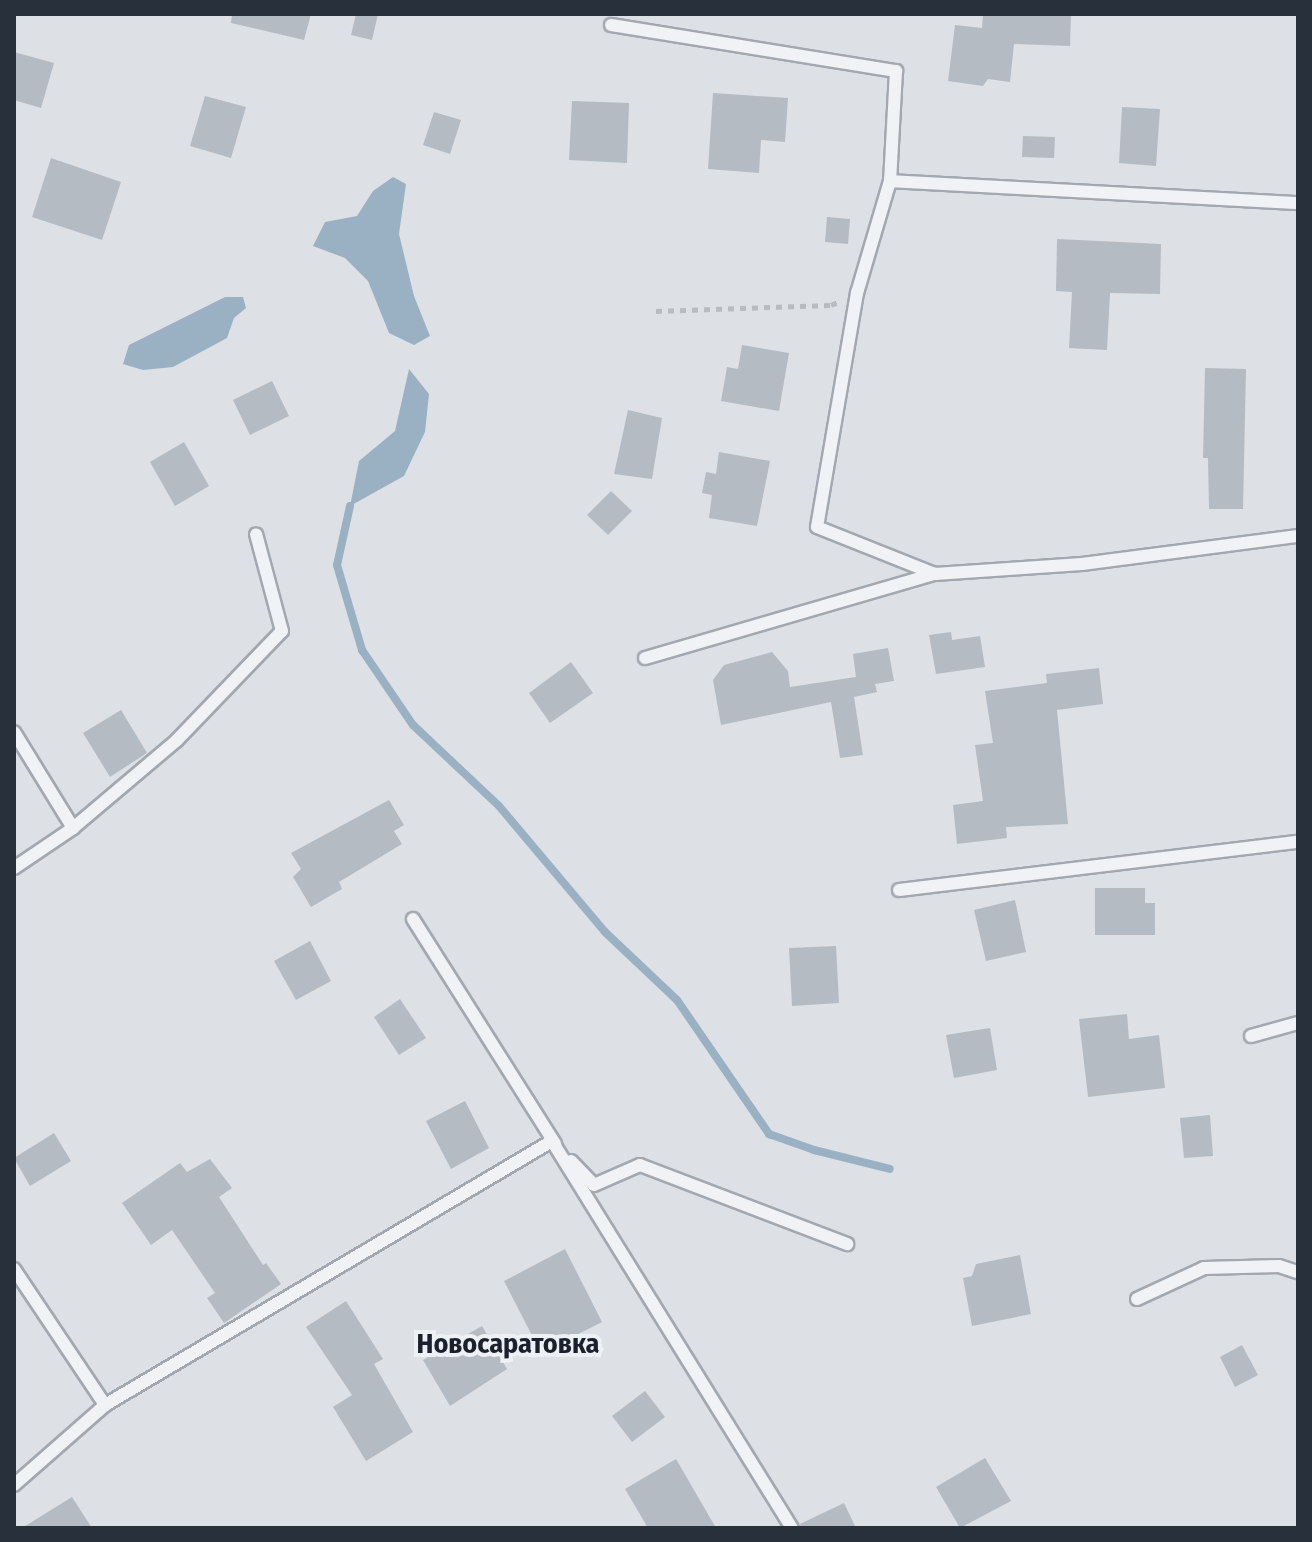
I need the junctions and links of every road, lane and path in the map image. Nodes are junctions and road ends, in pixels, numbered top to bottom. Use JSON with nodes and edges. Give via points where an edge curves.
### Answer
{"nodes":[{"id":1,"x":611,"y":25,"type":"dead end"},
{"id":2,"x":890,"y":181,"type":"junction"},
{"id":3,"x":1298,"y":203,"type":"edge"},
{"id":4,"x":857,"y":293,"type":"junction"},
{"id":5,"x":656,"y":311,"type":"dead end"},
{"id":6,"x":256,"y":534,"type":"dead end"},
{"id":7,"x":1298,"y":536,"type":"edge"},
{"id":8,"x":935,"y":574,"type":"junction"},
{"id":9,"x":645,"y":658,"type":"dead end"},
{"id":10,"x":14,"y":732,"type":"edge"},
{"id":11,"x":73,"y":828,"type":"junction"},
{"id":12,"x":1298,"y":842,"type":"edge"},
{"id":13,"x":14,"y":868,"type":"edge"},
{"id":14,"x":899,"y":890,"type":"dead end"},
{"id":15,"x":413,"y":919,"type":"dead end"},
{"id":16,"x":1298,"y":1023,"type":"edge"},
{"id":17,"x":1251,"y":1036,"type":"dead end"},
{"id":18,"x":552,"y":1141,"type":"junction"},
{"id":19,"x":847,"y":1244,"type":"dead end"},
{"id":20,"x":14,"y":1269,"type":"edge"},
{"id":21,"x":1298,"y":1272,"type":"edge"},
{"id":22,"x":1137,"y":1299,"type":"dead end"},
{"id":23,"x":105,"y":1405,"type":"junction"},
{"id":24,"x":14,"y":1485,"type":"edge"},
{"id":25,"x":792,"y":1528,"type":"edge"}],
"edges":[{"from":1,"to":2,"type":"lane","via":[[896,71]]},
{"from":2,"to":3,"type":"lane"},
{"from":2,"to":4,"type":"lane"},
{"from":4,"to":5,"type":"path","via":[[831,305]]},
{"from":4,"to":8,"type":"lane","via":[[817,527]]},
{"from":6,"to":11,"type":"lane","via":[[282,631],[177,740]]},
{"from":7,"to":8,"type":"lane","via":[[1082,564]]},
{"from":8,"to":9,"type":"lane"},
{"from":10,"to":11,"type":"lane"},
{"from":11,"to":13,"type":"lane"},
{"from":12,"to":14,"type":"lane"},
{"from":15,"to":18,"type":"lane"},
{"from":16,"to":17,"type":"lane"},
{"from":18,"to":19,"type":"lane","via":[[594,1185],[640,1165]]},
{"from":18,"to":23,"type":"lane"},
{"from":18,"to":25,"type":"lane"},
{"from":20,"to":23,"type":"lane"},
{"from":21,"to":22,"type":"lane","via":[[1279,1266],[1204,1268]]},
{"from":23,"to":24,"type":"lane"}]}
